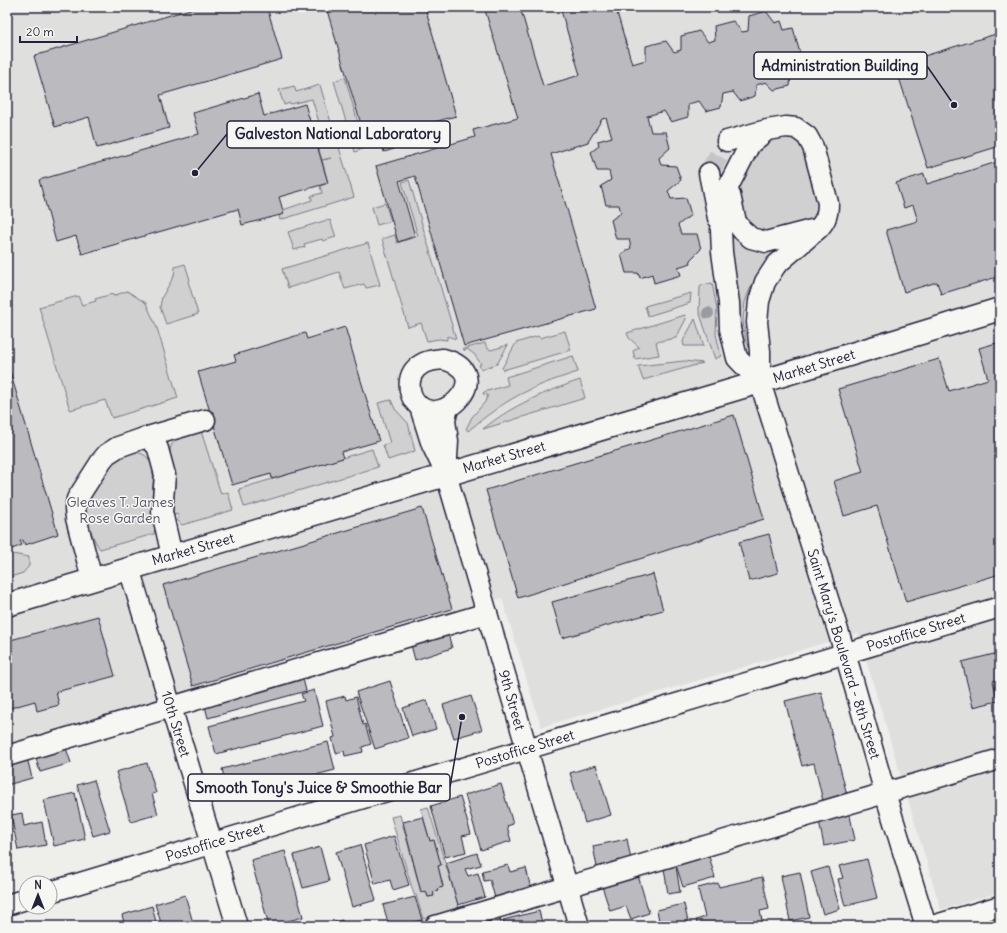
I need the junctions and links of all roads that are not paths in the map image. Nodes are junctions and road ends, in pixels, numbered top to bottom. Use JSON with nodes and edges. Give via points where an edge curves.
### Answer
{"nodes":[{"id":1,"x":767,"y":130,"type":"junction"},
{"id":2,"x":727,"y":142,"type":"tunnel mouth"},
{"id":3,"x":709,"y":172,"type":"tunnel mouth"},
{"id":4,"x":728,"y":187,"type":"junction"},
{"id":5,"x":819,"y":228,"type":"junction"},
{"id":6,"x":721,"y":230,"type":"junction"},
{"id":7,"x":1000,"y":309,"type":"edge"},
{"id":8,"x":760,"y":382,"type":"junction"},
{"id":9,"x":420,"y":407,"type":"junction"},
{"id":10,"x":448,"y":407,"type":"junction"},
{"id":11,"x":205,"y":420,"type":"dead end"},
{"id":12,"x":144,"y":438,"type":"junction"},
{"id":13,"x":446,"y":474,"type":"junction"},
{"id":14,"x":172,"y":556,"type":"junction"},
{"id":15,"x":129,"y":568,"type":"junction"},
{"id":16,"x":92,"y":579,"type":"junction"},
{"id":17,"x":7,"y":605,"type":"edge"},
{"id":18,"x":1000,"y":606,"type":"edge"},
{"id":19,"x":487,"y":613,"type":"junction"},
{"id":20,"x":845,"y":653,"type":"junction"},
{"id":21,"x":170,"y":707,"type":"junction"},
{"id":22,"x":526,"y":749,"type":"junction"},
{"id":23,"x":7,"y":756,"type":"edge"},
{"id":24,"x":1000,"y":759,"type":"edge"},
{"id":25,"x":885,"y":793,"type":"junction"},
{"id":26,"x":212,"y":843,"type":"junction"},
{"id":27,"x":568,"y":887,"type":"junction"},
{"id":28,"x":58,"y":890,"type":"edge"},
{"id":29,"x":18,"y":902,"type":"edge"},
{"id":30,"x":7,"y":905,"type":"edge"},
{"id":31,"x":1000,"y":906,"type":"edge"},
{"id":32,"x":237,"y":926,"type":"edge"},
{"id":33,"x":435,"y":926,"type":"edge"},
{"id":34,"x":579,"y":926,"type":"edge"},
{"id":35,"x":926,"y":926,"type":"edge"},
{"id":36,"x":932,"y":926,"type":"edge"}],
"edges":[{"from":1,"to":2,"type":"street"},
{"from":1,"to":4,"type":"street","via":[[750,144]]},
{"from":1,"to":5,"type":"street","via":[[796,128],[807,136],[813,147],[828,203],[828,213]]},
{"from":3,"to":6,"type":"street"},
{"from":4,"to":5,"type":"street","via":[[736,222],[751,238],[766,242]]},
{"from":4,"to":6,"type":"street"},
{"from":5,"to":8,"type":"street","via":[[776,265],[765,282],[759,300],[757,322]]},
{"from":6,"to":8,"type":"street","via":[[730,329],[737,358]]},
{"from":7,"to":8,"type":"main road","name":"Market Street"},
{"from":8,"to":13,"type":"main road","name":"Market Street"},
{"from":8,"to":20,"type":"street","name":"Saint Mary's Boulevard - 8th Street"},
{"from":9,"to":10,"type":"street","via":[[428,410]]},
{"from":9,"to":10,"type":"street","name":"9th Street","via":[[410,392],[412,374],[424,363],[443,359],[458,366],[464,372],[466,381],[461,397]]},
{"from":9,"to":13,"type":"street","name":"9th Street","via":[[432,445]]},
{"from":10,"to":13,"type":"street","name":"9th Street","via":[[445,421],[448,441]]},
{"from":11,"to":12,"type":"street"},
{"from":12,"to":14,"type":"street","via":[[156,445],[165,475],[162,512]]},
{"from":12,"to":16,"type":"street","via":[[118,447],[107,454],[77,499],[76,518]]},
{"from":13,"to":14,"type":"main road","name":"Market Street"},
{"from":13,"to":19,"type":"street","name":"9th Street"},
{"from":14,"to":15,"type":"main road","name":"Market Street"},
{"from":15,"to":16,"type":"main road","name":"Market Street"},
{"from":15,"to":21,"type":"street","name":"10th Street"},
{"from":16,"to":17,"type":"main road","name":"Market Street"},
{"from":18,"to":20,"type":"street","name":"Postoffice Street"},
{"from":19,"to":21,"type":"street"},
{"from":19,"to":22,"type":"street","name":"9th Street"},
{"from":20,"to":22,"type":"street","name":"Postoffice Street"},
{"from":20,"to":25,"type":"street","name":"Saint Mary's Boulevard - 8th Street"},
{"from":21,"to":23,"type":"street"},
{"from":21,"to":26,"type":"street","name":"10th Street"},
{"from":22,"to":26,"type":"street","name":"Postoffice Street"},
{"from":22,"to":27,"type":"street","name":"9th Street"},
{"from":24,"to":25,"type":"street"},
{"from":25,"to":27,"type":"street"},
{"from":25,"to":35,"type":"street","name":"Saint Mary's Boulevard - 8th Street"},
{"from":26,"to":28,"type":"street","name":"Postoffice Street"},
{"from":26,"to":32,"type":"street","name":"10th Street"},
{"from":27,"to":33,"type":"street"},
{"from":27,"to":34,"type":"street","name":"9th Street"},
{"from":29,"to":30,"type":"street"},
{"from":31,"to":36,"type":"street"}]}
